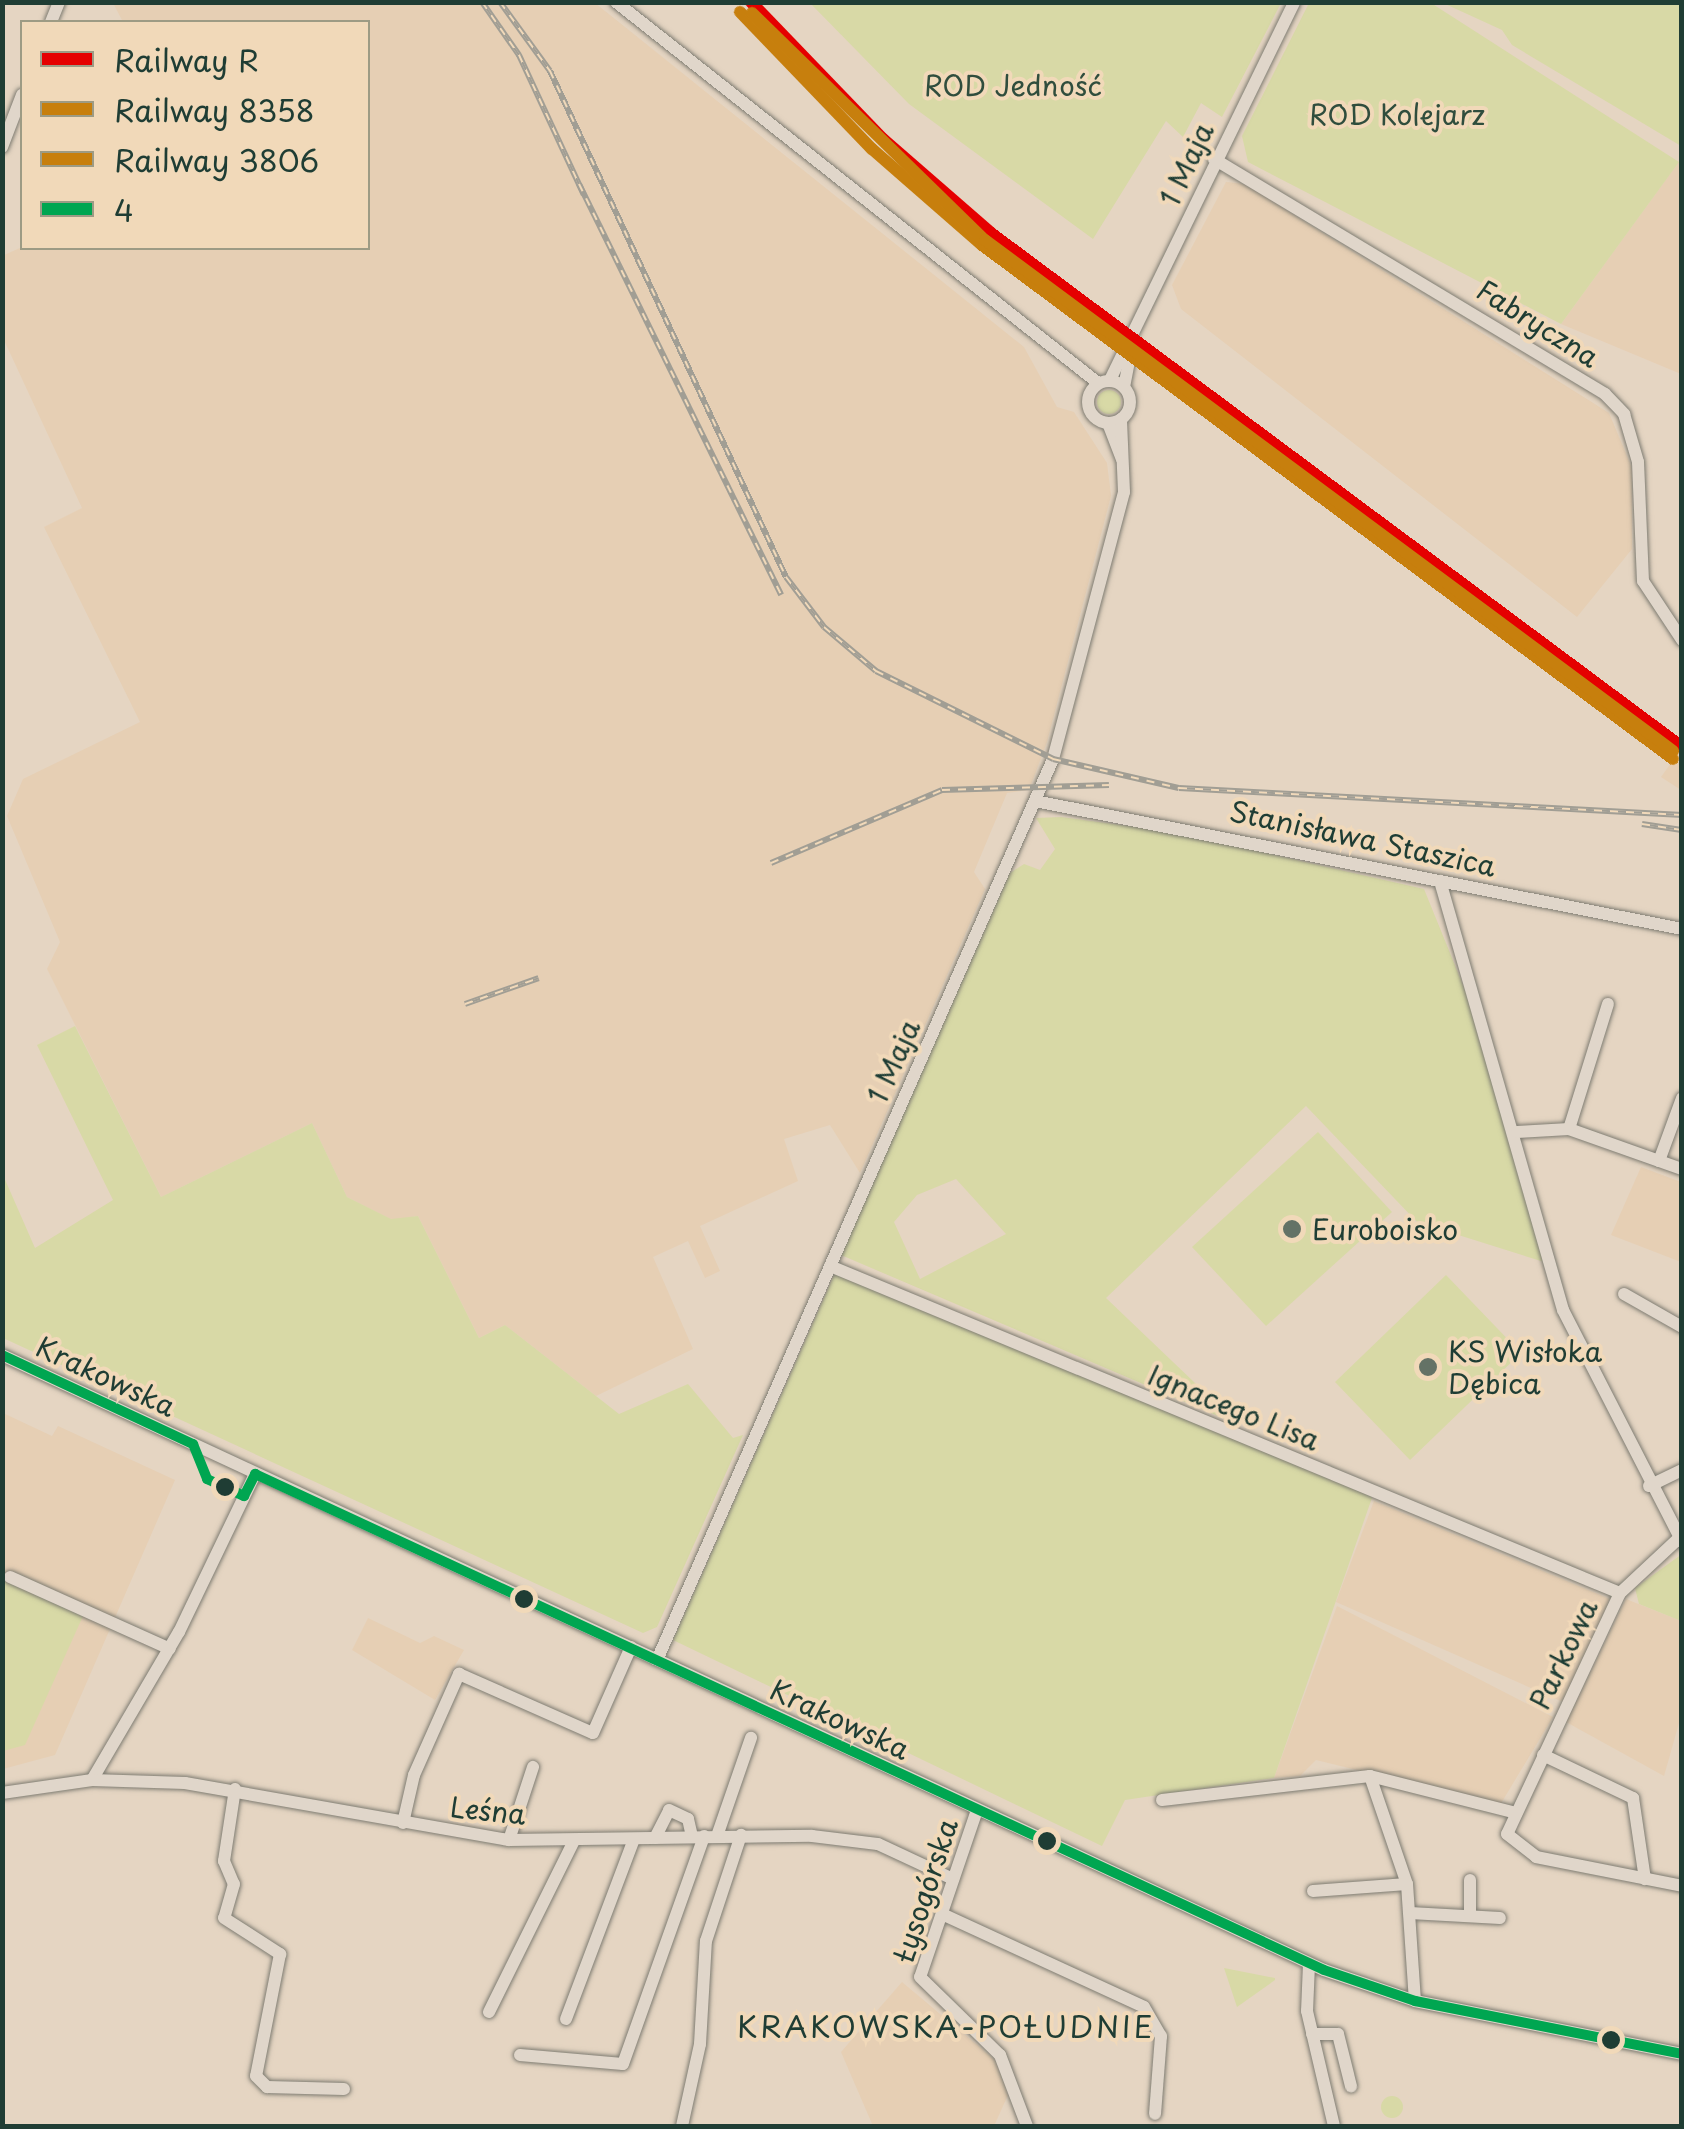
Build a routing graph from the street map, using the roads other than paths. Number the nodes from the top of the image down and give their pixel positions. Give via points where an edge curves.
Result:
1 (616, 2) edge
2 (1294, 2) edge
3 (20, 100) edge
4 (2, 146) edge
5 (1214, 159) junction
6 (1131, 350) junction
7 (1099, 386) junction
8 (1124, 386) junction
9 (1115, 421) junction
10 (1682, 640) edge
11 (1035, 801) junction
12 (1440, 882) junction
13 (1682, 929) edge
14 (1608, 1004) dead end
15 (1682, 1098) edge
16 (1569, 1128) junction
17 (1517, 1132) junction
18 (1659, 1161) junction
19 (1682, 1169) edge
20 (830, 1266) junction
21 (1624, 1294) dead end
22 (1682, 1327) edge
23 (2, 1355) edge
24 (1682, 1470) edge
25 (255, 1474) junction
26 (1648, 1486) junction
27 (1680, 1540) edge
28 (10, 1577) dead end
29 (1620, 1593) junction
30 (632, 1647) junction
31 (170, 1649) junction
32 (656, 1660) junction
33 (751, 1738) dead end
34 (1543, 1755) junction
35 (533, 1767) dead end
36 (1370, 1776) junction
37 (92, 1780) junction
38 (234, 1788) junction
39 (2, 1793) edge
40 (1162, 1800) dead end
41 (978, 1810) junction
42 (1516, 1813) junction
43 (404, 1823) junction
44 (741, 1835) junction
45 (704, 1836) junction
46 (654, 1838) junction
47 (634, 1839) junction
48 (509, 1840) junction
49 (574, 1841) junction
50 (1644, 1878) junction
51 (953, 1879) junction
52 (1470, 1880) dead end
53 (1407, 1884) junction
54 (1682, 1886) edge
55 (1313, 1891) dead end
56 (942, 1914) junction
57 (1410, 1914) junction
58 (1470, 1915) junction
59 (1500, 1918) dead end
60 (1310, 1964) junction
61 (1415, 2001) junction
62 (488, 2012) dead end
63 (566, 2019) dead end
64 (1312, 2034) junction
65 (1682, 2054) edge
66 (520, 2056) dead end
67 (1351, 2086) dead end
68 (344, 2089) dead end
69 (1154, 2114) dead end
70 (682, 2126) edge
71 (1027, 2126) edge
72 (1334, 2126) edge

1 - 7 street
2 - 5 street, 1 Maja
3 - 4 street
5 - 6 street, 1 Maja
5 - 10 street, Fabryczna via 1605,394 1624,414 1638,462 1643,581
6 - 7 street, 1 Maja
6 - 8 street, 1 Maja
7 - 8 street
7 - 9 street, 1 Maja via 1091,414
8 - 9 street, 1 Maja via 1130,406
9 - 11 street, 1 Maja via 1125,466 1062,728
11 - 12 street, Stanisława Staszica
11 - 20 street, 1 Maja
12 - 13 street, Stanisława Staszica
12 - 17 street
14 - 16 street
15 - 18 street
16 - 17 street
16 - 18 street
17 - 26 street via 1567,1321
18 - 19 street
20 - 29 street, Ignacego Lisa
20 - 32 street, 1 Maja
21 - 22 street
23 - 25 street, Krakowska
24 - 26 street
25 - 30 street, Krakowska
25 - 31 street
26 - 27 street
27 - 29 street, Parkowa
28 - 31 street
29 - 34 street, Parkowa
30 - 32 street, Krakowska
30 - 43 street via 593,1733 460,1674 414,1775
31 - 37 street
32 - 41 street, Krakowska
33 - 45 street
34 - 42 street, Parkowa
34 - 50 street via 1632,1798
35 - 48 street
36 - 40 street
36 - 42 street
36 - 53 street
37 - 38 street, Leśna
37 - 39 street, Leśna
38 - 43 street, Leśna
38 - 68 street via 224,1861 234,1884 224,1918 280,1954 256,2076 267,2087
41 - 51 street, Łysogórska
41 - 60 street, Krakowska
42 - 50 street via 1508,1834 1536,1857
43 - 48 street, Leśna
44 - 45 street, Leśna
44 - 51 street, Leśna via 878,1844
44 - 70 street via 706,1941 700,2044
45 - 46 street, Leśna
45 - 46 street via 670,1810
45 - 66 street via 622,2064
46 - 47 street, Leśna
47 - 49 street, Leśna
47 - 63 street
48 - 49 street, Leśna
49 - 62 street
50 - 54 street
51 - 56 street, Łysogórska
52 - 58 street
53 - 55 street
53 - 57 street
56 - 69 street via 1144,2007 1161,2036
56 - 71 street, Łysogórska via 920,1977 1000,2055
57 - 58 street
57 - 61 street
58 - 59 street
60 - 61 street, Krakowska
60 - 64 street
61 - 65 street, Krakowska
64 - 67 street via 1338,2034
64 - 72 street

